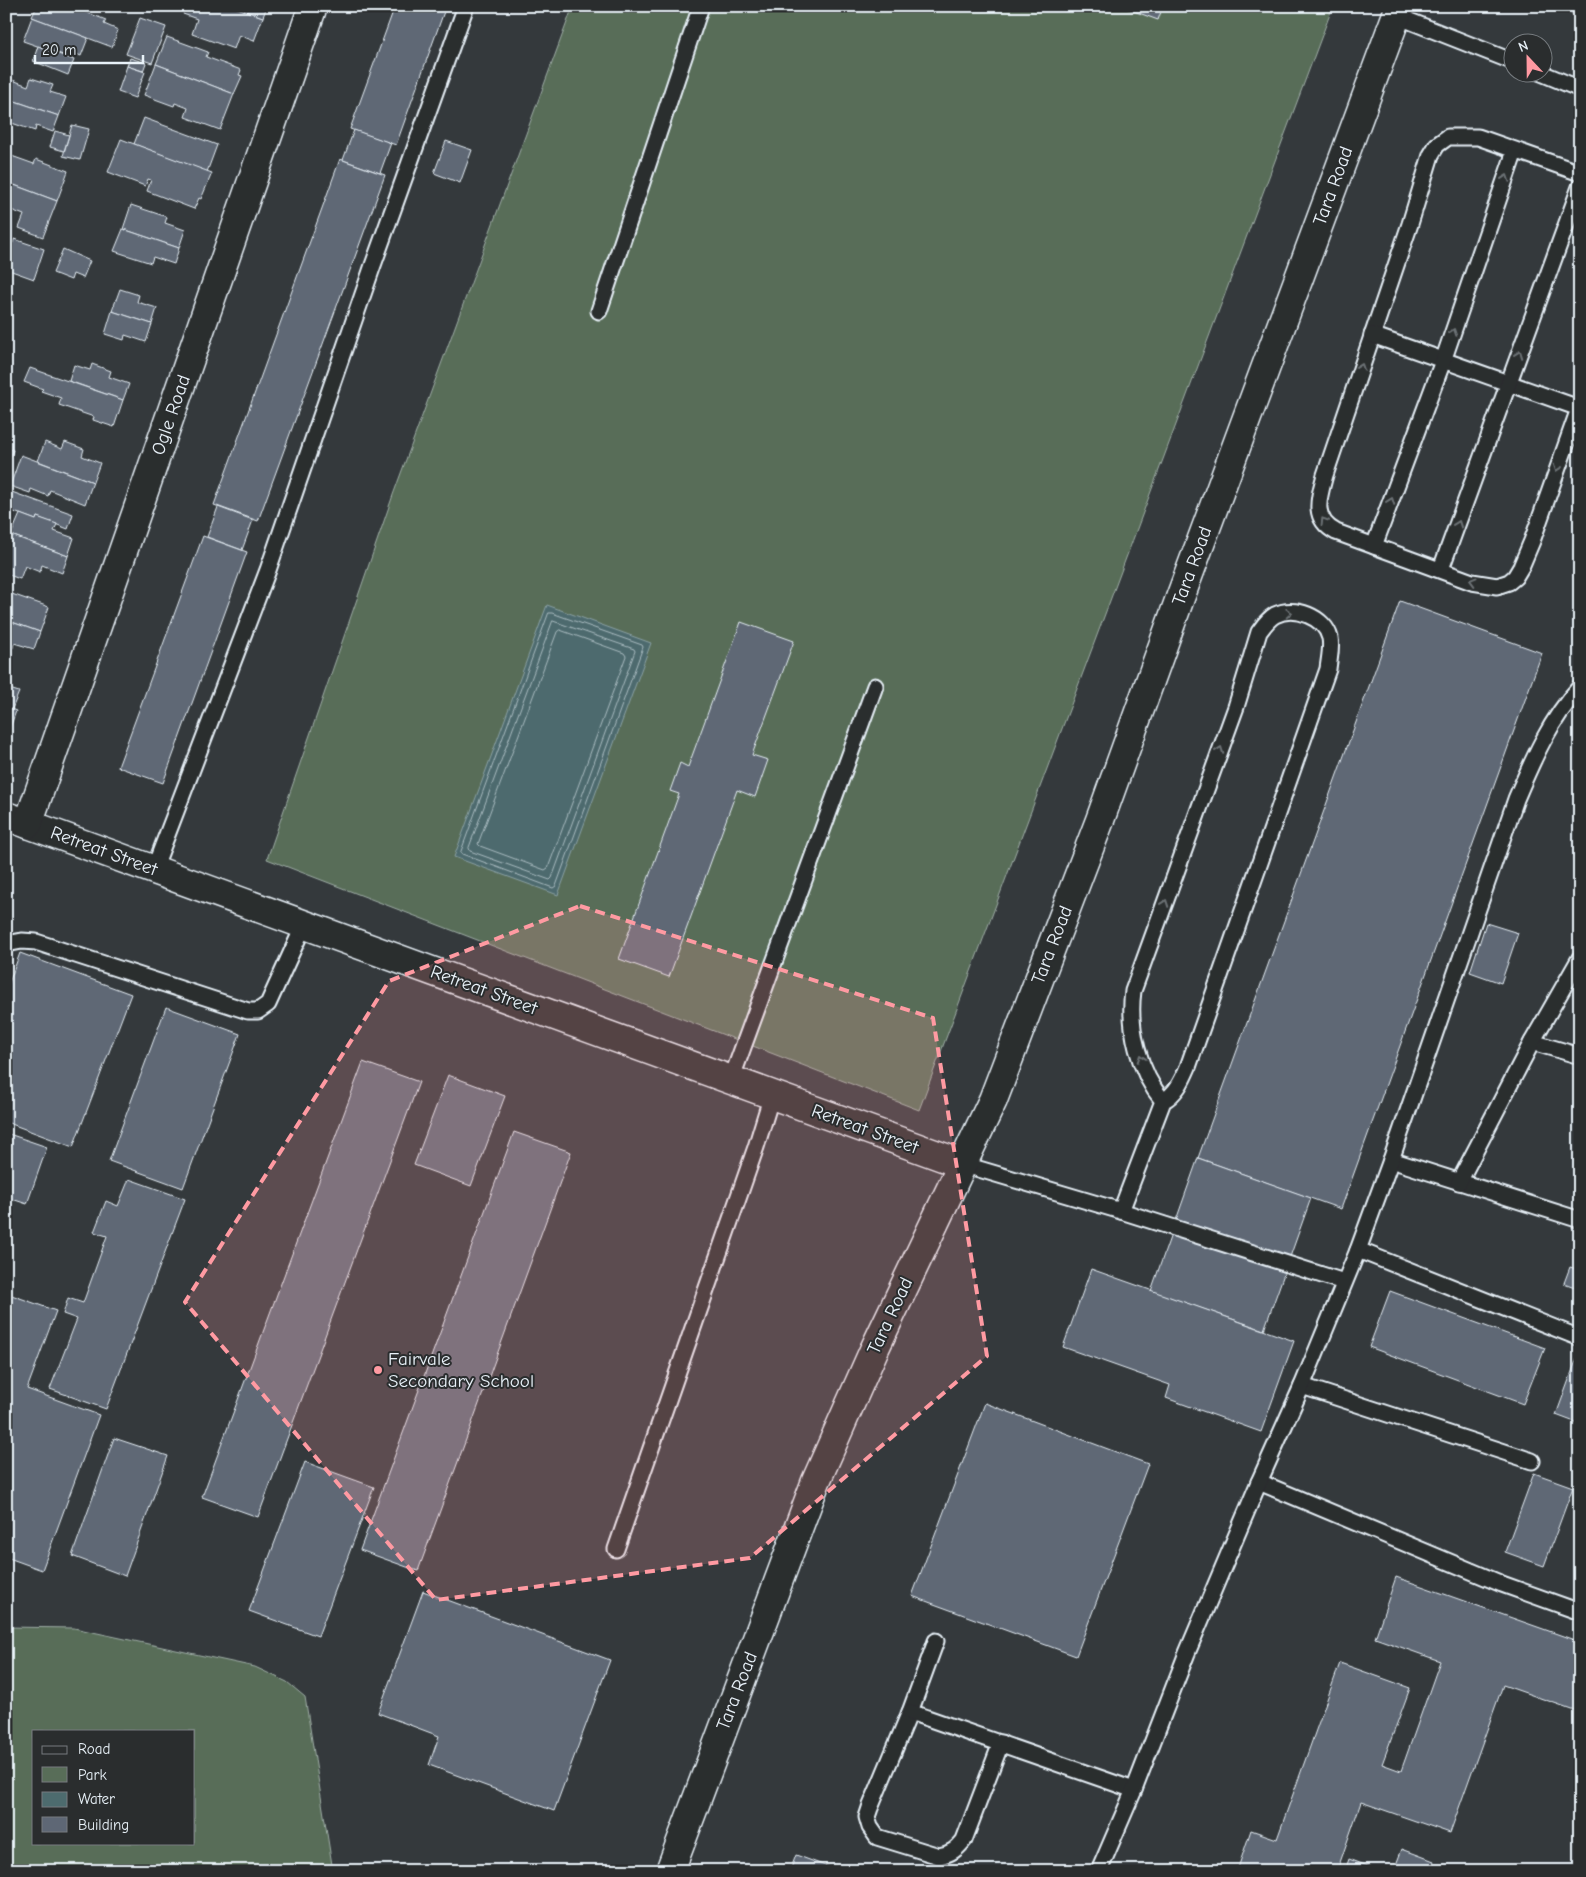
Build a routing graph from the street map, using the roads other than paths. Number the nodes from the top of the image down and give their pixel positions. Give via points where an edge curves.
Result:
1 (313, 6) edge
2 (466, 6) edge
3 (701, 6) edge
4 (1399, 11) edge
5 (1504, 58) edge
6 (1554, 78) edge
7 (1580, 89) edge
8 (1516, 151) junction
9 (1580, 173) edge
10 (1580, 187) edge
11 (599, 311) dead end
12 (1372, 335) junction
13 (1443, 360) junction
14 (1509, 383) junction
15 (1579, 407) edge
16 (1374, 546) junction
17 (1441, 569) junction
18 (876, 686) dead end
19 (1580, 688) edge
20 (17, 820) edge
21 (154, 869) junction
22 (304, 925) junction
23 (6, 944) edge
24 (1580, 958) edge
25 (1532, 1042) junction
26 (1580, 1056) edge
27 (731, 1080) junction
28 (772, 1095) junction
29 (1163, 1101) junction
30 (1391, 1160) junction
31 (962, 1164) junction
32 (1459, 1182) junction
33 (1121, 1211) junction
34 (1580, 1220) edge
35 (1358, 1250) junction
36 (1344, 1282) junction
37 (1580, 1338) edge
38 (1302, 1386) junction
39 (1532, 1460) dead end
40 (1259, 1482) junction
41 (616, 1550) dead end
42 (1580, 1612) edge
43 (936, 1641) dead end
44 (910, 1712) junction
45 (1001, 1743) junction
46 (1134, 1790) junction
47 (670, 1871) edge
48 (1099, 1871) edge

1 - 20 street, Ogle Road
2 - 21 lane via 268,570
3 - 11 lane
4 - 5 lane
4 - 31 street, Tara Road via 1100,820 993,1100
6 - 7 lane
8 - 9 lane
8 - 12 lane via 1478,137 1448,137 1437,145
13 -> 8 lane
14 -> 10 lane
12 - 13 lane
16 -> 12 lane via 1327,527 1318,506 1324,475
13 - 14 lane
16 -> 13 lane
14 - 15 lane
17 -> 14 lane
15 -> 17 lane via 1532,541 1515,576 1497,586 1472,582
16 - 17 lane
18 - 27 lane
19 - 30 lane via 1567,701 1540,743 1516,799
20 - 21 street, Retreat Street
21 - 22 street, Retreat Street
22 - 23 lane via 268,1004 258,1011 248,1011 36,942 22,940
22 - 27 street, Retreat Street
24 - 25 lane
25 - 26 lane
25 - 32 lane
27 - 28 street, Retreat Street
28 - 31 street, Retreat Street
28 - 41 lane
29 -> 29 lane via 1156,1093 1136,1042 1131,1008 1133,991 1236,708 1259,632 1266,621 1277,614 1291,611 1306,614 1316,618 1330,637 1328,669 1188,1067 1180,1085
29 - 33 lane
30 - 32 lane
30 - 35 lane
31 - 33 lane
31 - 47 street, Tara Road via 816,1481
32 - 34 lane
33 - 36 lane
35 - 36 lane
35 - 37 lane
36 - 38 lane
38 - 39 lane
38 - 40 lane
40 - 42 lane via 1502,1584
40 - 46 lane
43 - 44 lane
44 - 45 lane
44 - 45 lane via 867,1817 877,1837 939,1856 957,1849 964,1840
45 - 46 lane
46 - 48 lane

